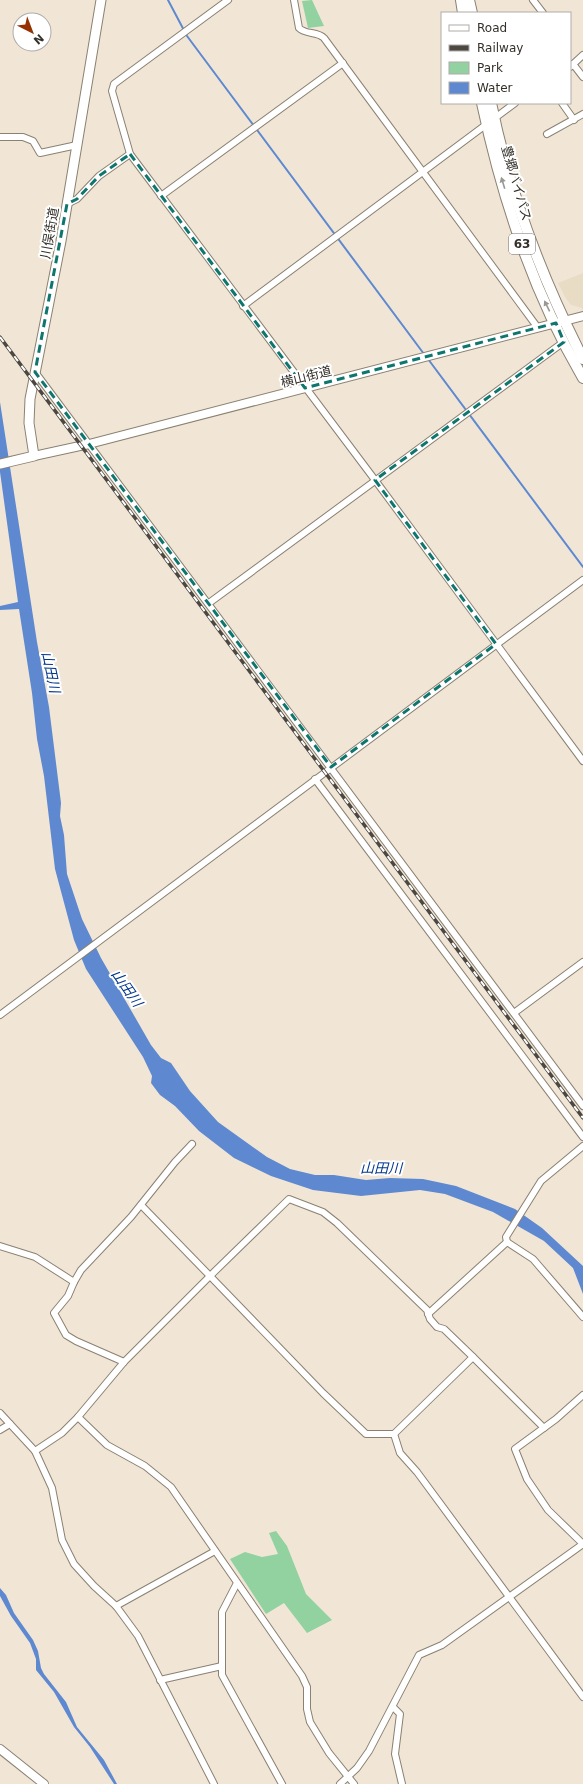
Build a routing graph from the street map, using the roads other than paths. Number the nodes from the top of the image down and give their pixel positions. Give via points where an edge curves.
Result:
1 (101, 0) edge
2 (228, 0) edge
3 (294, 0) edge
4 (461, 0) edge
5 (469, 0) edge
6 (533, 0) edge
7 (463, 12) edge
8 (472, 12) edge
9 (541, 12) edge
10 (583, 55) edge
11 (343, 63) junction
12 (572, 66) edge
13 (583, 77) edge
14 (482, 104) edge
15 (491, 104) edge
16 (514, 104) edge
17 (563, 104) edge
18 (583, 114) edge
19 (574, 120) junction
20 (490, 122) junction
21 (547, 134) dead end
22 (0, 137) edge
23 (77, 145) junction
24 (130, 154) junction
25 (423, 172) junction
26 (162, 196) junction
27 (67, 204) junction
28 (243, 306) junction
29 (583, 316) edge
30 (560, 322) junction
31 (538, 328) junction
32 (568, 340) junction
33 (583, 359) edge
34 (35, 372) junction
35 (583, 378) edge
36 (305, 388) junction
37 (89, 444) junction
38 (34, 456) junction
39 (0, 464) edge
40 (375, 480) junction
41 (583, 580) edge
42 (209, 603) junction
43 (496, 644) junction
44 (583, 761) edge
45 (331, 767) junction
46 (315, 779) junction
47 (583, 962) edge
48 (514, 1013) junction
49 (0, 1015) edge
50 (583, 1106) edge
51 (583, 1137) edge
52 (192, 1144) dead end
53 (583, 1146) edge
54 (141, 1205) junction
55 (506, 1240) junction
56 (0, 1246) edge
57 (210, 1276) junction
58 (74, 1282) junction
59 (428, 1314) junction
60 (583, 1317) edge
61 (473, 1357) junction
62 (124, 1362) junction
63 (583, 1395) edge
64 (0, 1413) edge
65 (78, 1417) junction
66 (10, 1424) junction
67 (544, 1428) junction
68 (0, 1430) edge
69 (394, 1434) junction
70 (35, 1451) junction
71 (583, 1544) edge
72 (215, 1551) junction
73 (237, 1583) junction
74 (509, 1597) junction
75 (116, 1606) junction
76 (222, 1666) junction
77 (160, 1680) junction
78 (583, 1697) edge
79 (393, 1707) junction
80 (0, 1749) edge
81 (349, 1777) junction
82 (44, 1784) edge
83 (214, 1784) edge
84 (282, 1784) edge
85 (340, 1784) edge
86 (354, 1784) edge
87 (402, 1784) edge

1 - 23 main road, 川俣街道
2 - 24 street via 114,84 112,91
3 - 11 street via 302,32 321,35
4 - 7 main road
5 - 8 main road
6 - 9 street
10 - 12 street
11 - 25 street
11 - 26 street
12 - 13 street
14 - 20 main road, 豊郷バイパス / 63
15 - 20 main road, 豊郷バイパス / 63
16 - 20 street
17 - 19 street
18 - 19 street
19 - 21 street
20 - 25 street
20 - 30 main road, 豊郷バイパス / 63
22 - 23 street via 23,137 32,141 40,153
23 - 27 main road, 川俣街道
24 - 26 street
24 - 27 street via 99,176 77,199
25 - 28 street
25 - 31 street
26 - 28 street
27 - 34 main road, 川俣街道
28 - 36 street
29 - 30 street, 横山街道
30 - 31 street, 横山街道
30 - 32 main road, 豊郷バイパス / 63
31 - 36 street, 横山街道
32 - 33 main road, 豊郷バイパス / 63
32 - 35 main road, 豊郷バイパス / 63
32 - 40 street
34 - 37 street
34 - 38 main road, 川俣街道 via 29,410 30,438
36 - 37 street, 横山街道
36 - 40 street
37 - 38 street, 横山街道
37 - 42 street
38 - 39 main road
40 - 42 street
40 - 43 street
41 - 43 street
42 - 45 street
43 - 44 street
43 - 45 street
45 - 46 street
45 - 48 street
46 - 49 street
46 - 51 street
47 - 48 street
48 - 50 street
52 - 54 street via 174,1162
53 - 55 street via 541,1181
54 - 57 street
54 - 58 street
55 - 59 street
55 - 60 street via 533,1259
56 - 58 street via 36,1257
57 - 59 street via 289,1199 323,1212 337,1223
57 - 62 street
57 - 69 street via 366,1434
58 - 62 street via 68,1296 54,1312 66,1334 76,1342
59 - 61 street via 437,1327 444,1329
61 - 67 street
61 - 69 street
62 - 65 street
63 - 67 street
64 - 66 street
65 - 70 street via 62,1433
65 - 72 street via 107,1445 146,1466 171,1487
66 - 68 street
66 - 70 street
67 - 71 street via 515,1449 527,1479 548,1510
69 - 74 street via 400,1453 417,1472
70 - 75 street via 52,1488 62,1540 74,1564
71 - 74 street
72 - 73 street
72 - 75 street
73 - 76 street via 222,1612
73 - 81 street via 302,1676 307,1687 310,1722 329,1754
74 - 78 street
74 - 79 street via 442,1645 419,1655
75 - 77 street via 138,1636
76 - 77 street
76 - 84 street via 222,1675
77 - 83 street
79 - 81 street via 369,1751
79 - 87 street via 400,1714 394,1754
80 - 82 street
81 - 85 street
81 - 86 street

